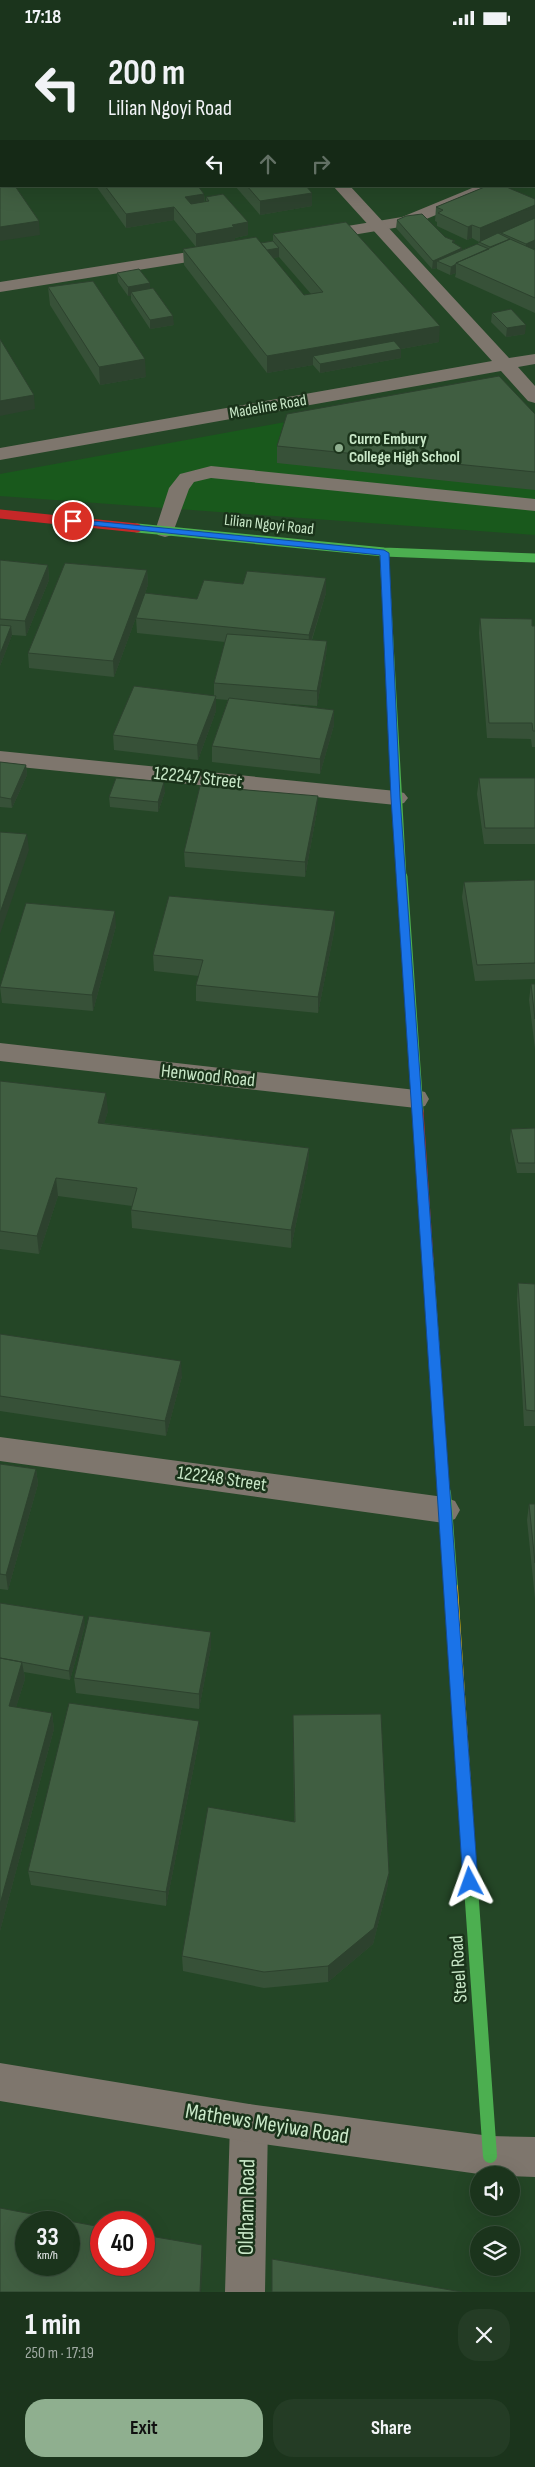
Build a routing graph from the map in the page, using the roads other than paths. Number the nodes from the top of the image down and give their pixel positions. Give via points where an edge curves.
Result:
1 (342, 187) edge
2 (490, 187) edge
3 (378, 226) junction
4 (301, 239) edge
5 (233, 249) edge
6 (0, 287) edge
7 (535, 359) edge
8 (506, 365) junction
9 (535, 397) edge
10 (0, 454) edge
11 (535, 505) edge
12 (0, 514) edge
13 (165, 531) junction
14 (384, 553) junction
15 (535, 558) edge
16 (0, 758) edge
17 (396, 798) junction
18 (0, 1052) edge
19 (416, 1099) junction
20 (0, 1449) edge
21 (444, 1510) junction
22 (0, 2082) edge
23 (249, 2123) junction
24 (490, 2157) junction
25 (535, 2157) edge
26 (245, 2292) edge

1 - 3 street
2 - 3 street via 406,221
3 - 4 street
3 - 8 street
5 - 6 street
7 - 8 street, Madeline Road
8 - 9 street
8 - 10 street, Madeline Road
11 - 13 street via 211,472 187,478 179,488
12 - 13 street, Lilian Ngoyi Road
13 - 14 street, Lilian Ngoyi Road
14 - 15 street, Lilian Ngoyi Road
14 - 17 street, Steel Road
16 - 17 street, 122247 Street
17 - 19 street, Steel Road
18 - 19 street, Henwood Road
19 - 21 street, Steel Road
20 - 21 street, 122248 Street
21 - 24 street, Steel Road
22 - 23 street, Mathews Meyiwa Road
23 - 24 street, Mathews Meyiwa Road
23 - 26 street, Oldham Road
24 - 25 street, Mathews Meyiwa Road

